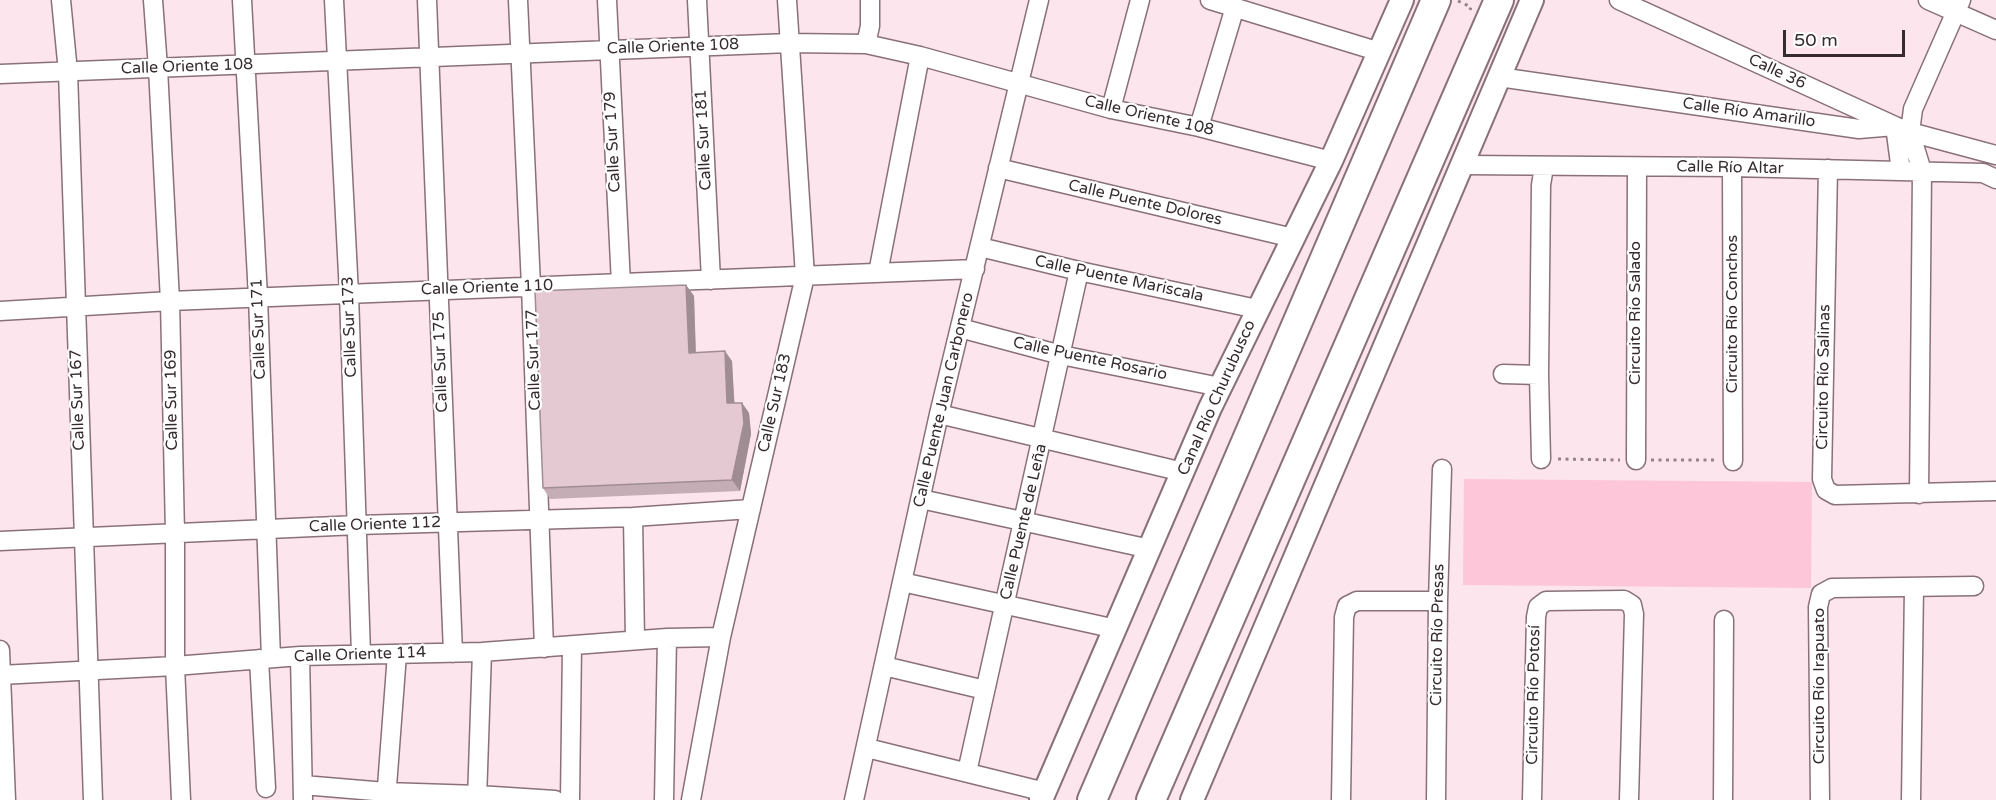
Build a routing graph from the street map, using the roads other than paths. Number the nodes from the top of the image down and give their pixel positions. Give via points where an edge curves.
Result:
1 (61, 0) edge
2 (153, 0) edge
3 (242, 0) edge
4 (334, 0) edge
5 (427, 0) edge
6 (518, 0) edge
7 (607, 0) edge
8 (697, 0) edge
9 (787, 0) edge
10 (870, 0) edge
11 (1039, 0) edge
12 (1140, 0) edge
13 (1213, 0) edge
14 (1402, 0) edge
15 (1436, 0) edge
16 (1499, 0) edge
17 (1532, 0) edge
18 (1618, 0) edge
19 (1929, 0) edge
20 (1958, 6) edge
21 (1235, 8) junction
22 (1996, 30) edge
23 (790, 43) junction
24 (866, 44) junction
25 (700, 46) junction
26 (608, 50) junction
27 (1380, 52) junction
28 (520, 54) junction
29 (429, 56) junction
30 (920, 56) junction
31 (337, 61) junction
32 (247, 65) junction
33 (158, 68) junction
34 (68, 72) junction
35 (0, 74) edge
36 (1499, 77) junction
37 (1017, 84) junction
38 (1111, 109) junction
39 (1198, 127) junction
40 (1902, 129) junction
41 (1996, 155) edge
42 (1331, 161) junction
43 (1463, 165) junction
44 (1544, 166) junction
45 (1637, 167) junction
46 (1732, 167) junction
47 (998, 168) junction
48 (1828, 169) junction
49 (1901, 171) junction
50 (1922, 171) junction
51 (1996, 179) edge
52 (1293, 238) junction
53 (980, 247) junction
54 (975, 269) junction
55 (1079, 271) junction
56 (878, 273) junction
57 (805, 276) junction
58 (711, 280) junction
59 (621, 284) junction
60 (531, 286) junction
61 (438, 290) junction
62 (349, 294) junction
63 (258, 297) junction
64 (170, 301) junction
65 (75, 307) junction
66 (1257, 309) junction
67 (0, 311) edge
68 (960, 328) junction
69 (1062, 355) junction
70 (1503, 374) dead end
71 (1539, 375) junction
72 (1221, 387) junction
73 (939, 414) junction
74 (1042, 437) junction
75 (1541, 459) dead end
76 (1636, 460) dead end
77 (1733, 461) dead end
78 (1442, 469) dead end
79 (1183, 471) junction
80 (1996, 490) edge
81 (1919, 494) junction
82 (921, 499) junction
83 (751, 509) junction
84 (633, 517) junction
85 (539, 519) junction
86 (1024, 521) junction
87 (447, 522) junction
88 (358, 525) junction
89 (267, 530) junction
90 (175, 534) junction
91 (83, 538) junction
92 (0, 542) edge
93 (1150, 549) junction
94 (902, 582) junction
95 (1974, 586) dead end
96 (1914, 587) junction
97 (1438, 601) junction
98 (1005, 606) junction
99 (1724, 620) dead end
100 (1116, 629) junction
101 (721, 637) junction
102 (667, 638) junction
103 (635, 640) junction
104 (572, 646) junction
105 (544, 648) junction
106 (0, 650) edge
107 (482, 652) junction
108 (453, 653) junction
109 (361, 654) junction
110 (397, 654) junction
111 (300, 656) junction
112 (265, 659) junction
113 (176, 666) junction
114 (884, 666) junction
115 (87, 670) junction
116 (0, 675) edge
117 (985, 690) junction
118 (867, 748) junction
119 (968, 772) junction
120 (266, 788) dead end
121 (303, 793) edge
122 (386, 796) edge
123 (1043, 796) edge
124 (478, 797) edge
125 (6, 800) edge
126 (93, 800) edge
127 (181, 800) edge
128 (555, 800) edge
129 (570, 800) edge
130 (664, 800) edge
131 (690, 800) edge
132 (854, 800) edge
133 (1092, 800) edge
134 (1151, 800) edge
135 (1192, 800) edge
136 (1341, 800) edge
137 (1436, 800) edge
138 (1532, 800) edge
139 (1629, 800) edge
140 (1723, 800) edge
141 (1820, 800) edge
142 (1911, 800) edge

1 - 34 street, Calle Sur 167
2 - 33 street, Calle Sur 169
3 - 32 street, Calle Sur 171
4 - 31 street, Calle Sur 173
5 - 29 street, Calle Sur 175
6 - 28 street, Calle Sur 177
7 - 26 street, Calle Sur 179
8 - 25 street, Calle Sur 181
9 - 23 street, Calle Sur 183
10 - 24 street
11 - 37 street, Calle Puente Juan Carbonero
12 - 38 street
13 - 21 street
14 - 27 street, Canal Río Churubusco
15 - 133 main road
16 - 134 main road
17 - 36 street
18 - 40 street, Calle 36
19 - 20 street
20 - 22 street
20 - 40 street
21 - 27 street
21 - 39 street
23 - 24 street, Calle Oriente 108
23 - 25 street, Calle Oriente 108
23 - 57 street, Calle Sur 183
24 - 30 street, Calle Oriente 108
25 - 26 street, Calle Oriente 108
25 - 58 street, Calle Sur 181
26 - 28 street, Calle Oriente 108
26 - 59 street, Calle Sur 179
27 - 42 street, Canal Río Churubusco
28 - 29 street, Calle Oriente 108
28 - 60 street, Calle Sur 177
29 - 31 street, Calle Oriente 108
29 - 61 street, Calle Sur 175
30 - 37 street, Calle Oriente 108
30 - 56 street
31 - 32 street, Calle Oriente 108
31 - 62 street, Calle Sur 173
32 - 33 street, Calle Oriente 108
32 - 63 street, Calle Sur 171
33 - 34 street, Calle Oriente 108
33 - 64 street, Calle Sur 169
34 - 35 street, Calle Oriente 108
34 - 65 street, Calle Sur 167
36 - 40 street, Calle Río Amarillo via 1859,129
36 - 43 street
37 - 38 street, Calle Oriente 108
37 - 47 street, Calle Puente Juan Carbonero
38 - 39 street, Calle Oriente 108
39 - 42 street, Calle Oriente 108
40 - 41 street, Calle Río Amarillo
40 - 49 street
40 - 50 street
42 - 52 street, Canal Río Churubusco
43 - 44 street, Calle Río Altar
43 - 135 street
44 - 45 street, Calle Río Altar
44 - 71 street
45 - 46 street, Calle Río Altar
45 - 76 street, Circuito Río Salado
46 - 48 street, Calle Río Altar
46 - 77 street, Circuito Río Conchos
47 - 52 street, Calle Puente Dolores
47 - 53 street, Calle Puente Juan Carbonero
48 - 49 street, Calle Río Altar
48 - 81 street, Circuito Río Salinas via 1822,479 1826,490 1836,495
49 - 50 street, Calle Río Altar
50 - 51 street, Calle Río Altar via 1983,173
50 - 81 street
52 - 66 street, Canal Río Churubusco
53 - 54 street, Calle Puente Juan Carbonero
53 - 55 street, Calle Puente Mariscala
54 - 56 street, Calle Oriente 110
54 - 68 street, Calle Puente Juan Carbonero
55 - 66 street, Calle Puente Mariscala
55 - 69 street, Calle Puente de Leña
56 - 57 street, Calle Oriente 110
57 - 58 street, Calle Oriente 110
57 - 83 street, Calle Sur 183
58 - 59 street, Calle Oriente 110
59 - 60 street, Calle Oriente 110
60 - 61 street, Calle Oriente 110
60 - 85 street, Calle Sur 177
61 - 62 street, Calle Oriente 110
61 - 87 street, Calle Sur 175
62 - 63 street, Calle Oriente 110
62 - 88 street, Calle Sur 173
63 - 64 street, Calle Oriente 110
63 - 89 street, Calle Sur 171
64 - 65 street, Calle Oriente 110
64 - 90 street, Calle Sur 169
65 - 67 street, Calle Oriente 110
65 - 91 street, Calle Sur 167
66 - 72 street, Canal Río Churubusco
68 - 69 street, Calle Puente Rosario
68 - 73 street, Calle Puente Juan Carbonero
69 - 72 street, Calle Puente Rosario
69 - 74 street, Calle Puente de Leña
70 - 71 street
71 - 75 street
72 - 79 street, Canal Río Churubusco
73 - 74 street
73 - 82 street, Calle Puente Juan Carbonero
74 - 79 street
74 - 86 street, Calle Puente de Leña
78 - 97 street, Circuito Río Presas
79 - 93 street, Canal Río Churubusco
80 - 81 street, Circuito Río Salinas
82 - 86 street
82 - 94 street, Calle Puente Juan Carbonero
83 - 84 street, Calle Oriente 112
83 - 101 street, Calle Sur 183
84 - 85 street, Calle Oriente 112
84 - 103 street
85 - 87 street, Calle Oriente 112
85 - 105 street, Calle Sur 177
86 - 93 street
86 - 98 street, Calle Puente de Leña
87 - 88 street, Calle Oriente 112
87 - 108 street, Calle Sur 175
88 - 89 street, Calle Oriente 112
88 - 109 street, Calle Sur 173
89 - 90 street, Calle Oriente 112
89 - 112 street, Calle Sur 171
90 - 91 street, Calle Oriente 112
90 - 113 street, Calle Sur 169
91 - 92 street, Calle Oriente 112
91 - 115 street, Calle Sur 167
93 - 100 street, Canal Río Churubusco
94 - 98 street
94 - 114 street, Calle Puente Juan Carbonero
95 - 96 street, Circuito Río Irapuato
96 - 141 street, Circuito Río Irapuato via 1832,588 1821,594
96 - 142 street
97 - 136 street via 1357,601 1347,606
97 - 137 street, Circuito Río Presas
98 - 100 street
98 - 117 street, Calle Puente de Leña
99 - 140 street
100 - 123 street, Canal Río Churubusco
101 - 102 street, Calle Oriente 114
101 - 131 street, Calle Sur 183
102 - 103 street, Calle Oriente 114
102 - 130 street
103 - 104 street, Calle Oriente 114
104 - 105 street, Calle Oriente 114
104 - 129 street
105 - 107 street, Calle Oriente 114
106 - 116 street
107 - 108 street, Calle Oriente 114
107 - 124 street
108 - 110 street, Calle Oriente 114
109 - 110 street, Calle Oriente 114
109 - 111 street, Calle Oriente 114
110 - 122 street
111 - 112 street, Calle Oriente 114
111 - 121 street
112 - 113 street, Calle Oriente 114
112 - 120 street, Calle Sur 171
113 - 115 street, Calle Oriente 114
113 - 127 street, Calle Sur 169
114 - 117 street
114 - 118 street, Calle Puente Juan Carbonero
115 - 116 street, Calle Oriente 114
115 - 126 street, Calle Sur 167
116 - 125 street
117 - 119 street, Calle Puente de Leña
118 - 119 street
118 - 132 street, Calle Puente Juan Carbonero
119 - 123 street
121 - 122 street
122 - 124 street
124 - 128 street
138 - 139 street, Circuito Río Potosí via 1538,607 1546,601 1624,600 1632,605 1634,614

